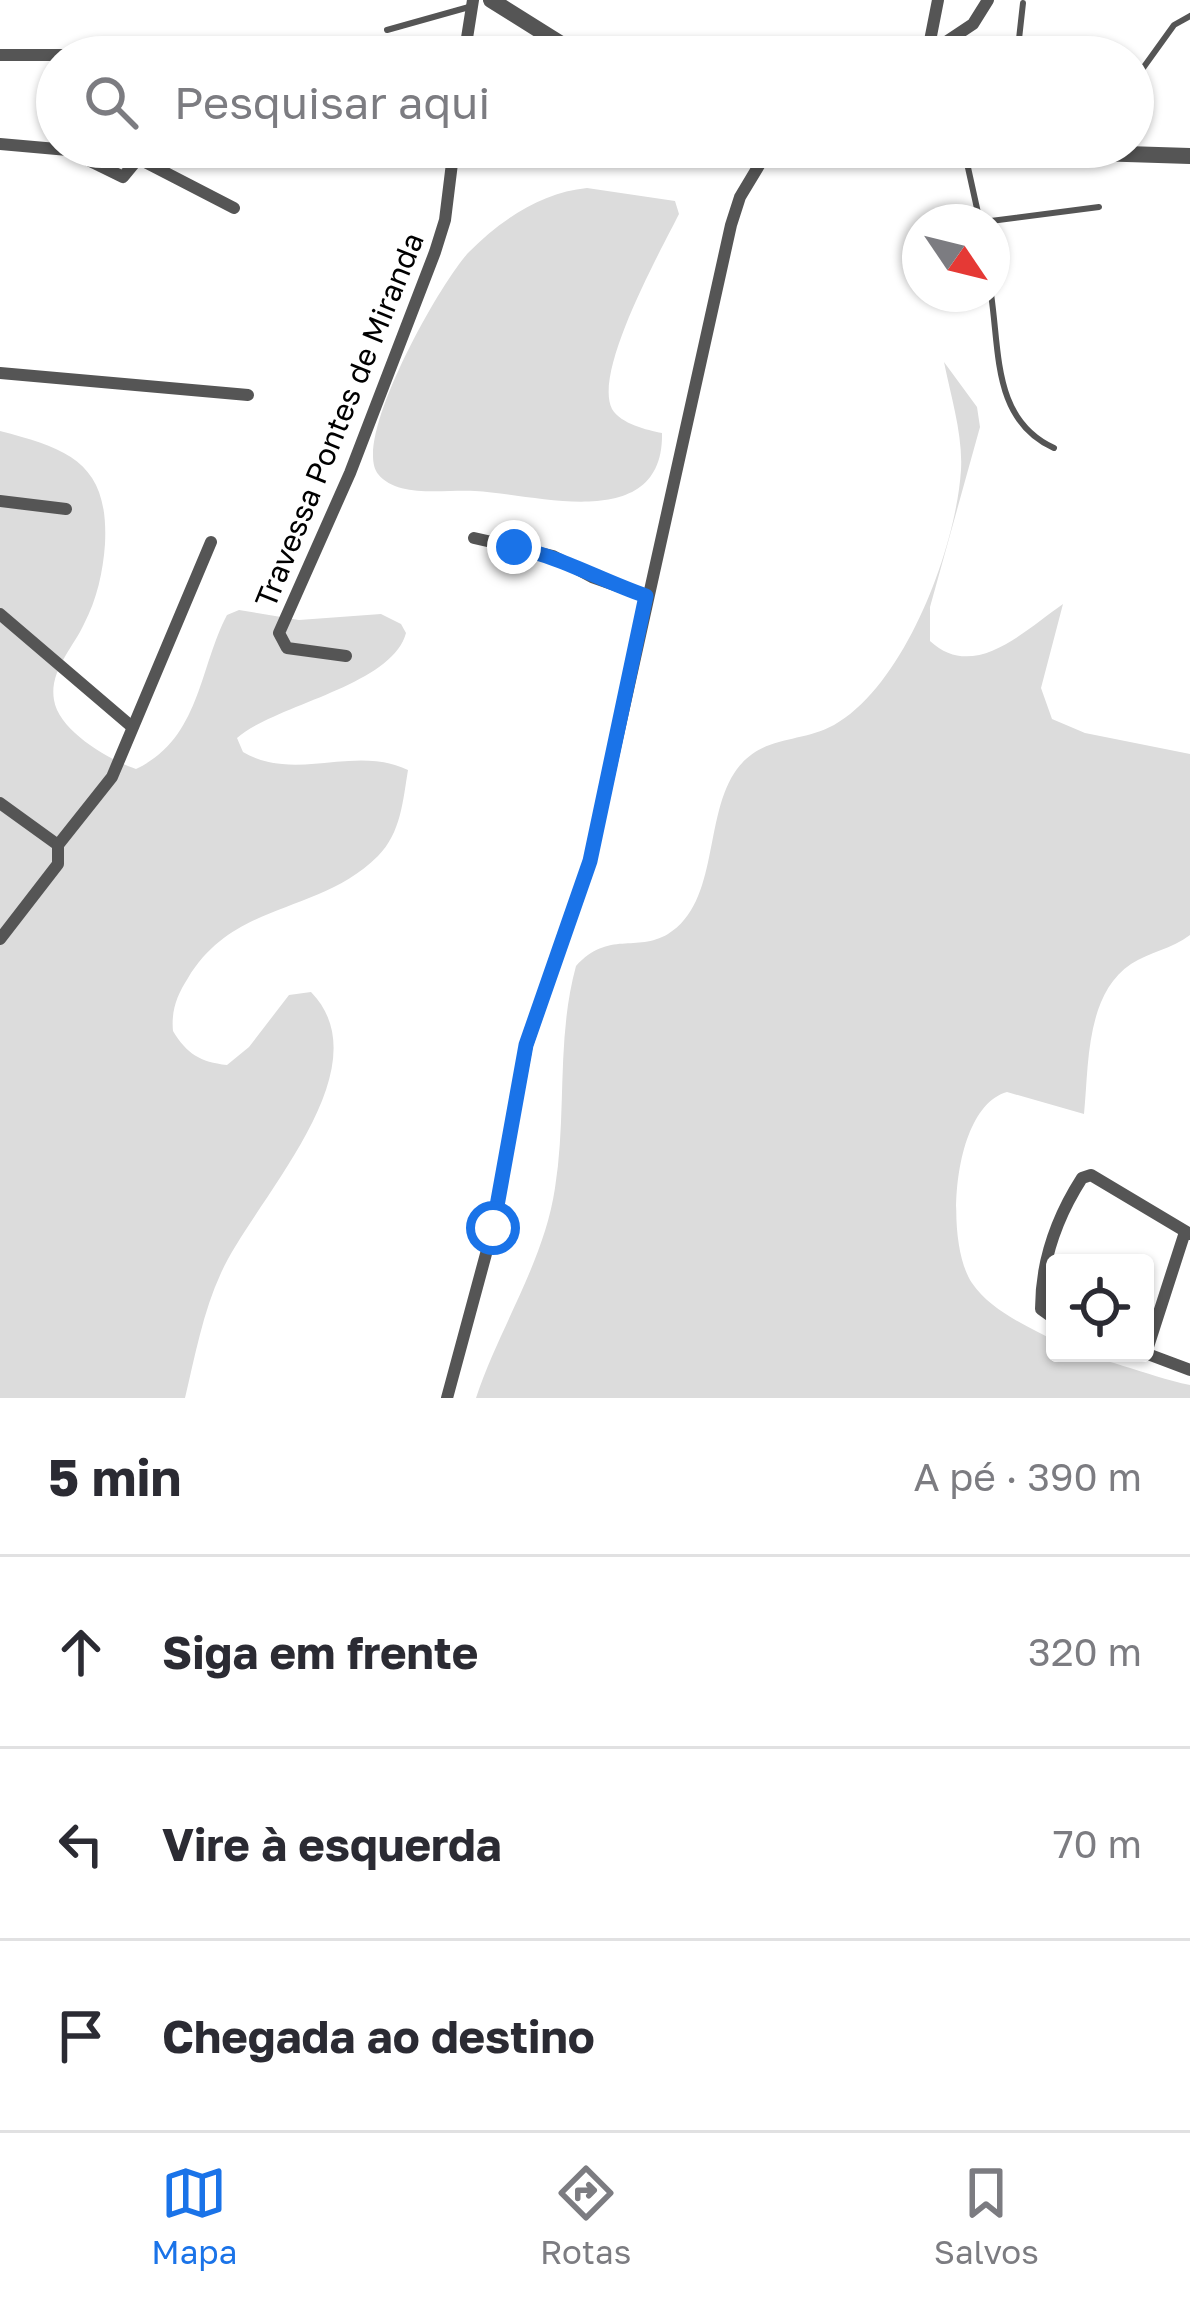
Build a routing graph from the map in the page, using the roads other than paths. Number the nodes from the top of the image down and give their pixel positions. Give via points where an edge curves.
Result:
1 (491, 0) edge
2 (938, 0) edge
3 (988, 0) edge
4 (473, 3) edge
5 (1023, 3) dead end
6 (1190, 16) edge
7 (387, 30) dead end
8 (468, 36) edge
9 (548, 36) edge
10 (931, 36) edge
11 (956, 36) edge
12 (1019, 36) edge
13 (1154, 53) edge
14 (0, 55) edge
15 (36, 55) edge
16 (0, 144) edge
17 (36, 147) edge
18 (1154, 155) edge
19 (1190, 156) edge
20 (105, 168) edge
21 (130, 168) edge
22 (158, 168) edge
23 (452, 168) edge
24 (757, 168) edge
25 (978, 168) edge
26 (981, 204) edge
27 (1099, 207) dead end
28 (234, 208) dead end
29 (1010, 218) edge
30 (994, 312) edge
31 (0, 374) edge
32 (248, 395) dead end
33 (1054, 448) dead end
34 (0, 501) edge
35 (66, 509) dead end
36 (474, 538) dead end
37 (212, 542) dead end
38 (646, 596) junction
39 (0, 614) edge
40 (346, 656) dead end
41 (131, 726) junction
42 (0, 803) edge
43 (58, 845) junction
44 (0, 939) edge
45 (1188, 1233) edge
46 (1050, 1254) edge
47 (1046, 1270) edge
48 (1046, 1313) edge
49 (1154, 1330) edge
50 (1154, 1356) edge
51 (1190, 1370) edge
52 (447, 1398) edge

1 - 9 street
2 - 10 street
3 - 11 street
4 - 7 lane
4 - 8 street
5 - 12 lane
6 - 13 lane
14 - 15 street
16 - 17 street
18 - 19 street
20 - 21 street via 123,177
22 - 28 street
23 - 40 street, Travessa Pontes de Miranda via 435,252 279,633 286,648
24 - 38 street via 731,225
25 - 26 lane
27 - 29 lane
30 - 33 lane via 1015,422
31 - 32 street
34 - 35 street
36 - 38 street via 553,556
37 - 41 street
38 - 52 street via 590,861 526,1045 493,1228
39 - 41 street
41 - 43 street via 112,777
42 - 43 street
43 - 44 street via 58,864
45 - 46 street via 1091,1175 1058,1223
45 - 49 street
47 - 48 street
50 - 51 street

